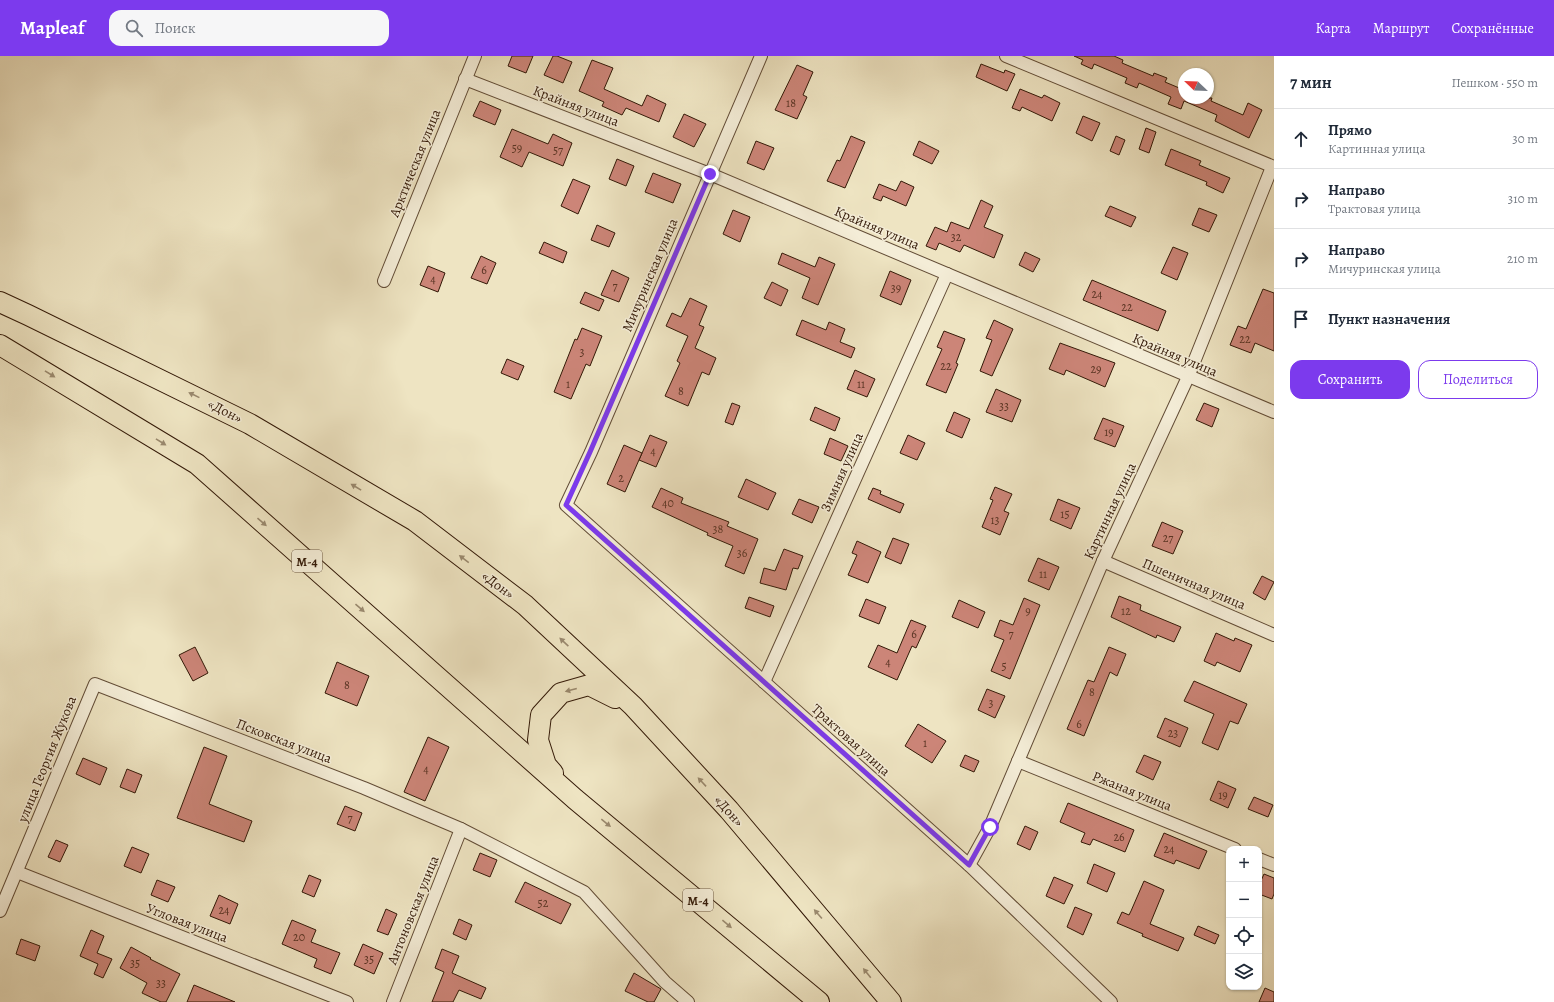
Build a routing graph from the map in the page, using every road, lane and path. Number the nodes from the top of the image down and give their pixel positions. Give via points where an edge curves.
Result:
1 (475, 56) edge
2 (761, 56) edge
3 (1006, 56) edge
4 (465, 79) junction
5 (1273, 167) edge
6 (710, 174) junction
7 (947, 274) junction
8 (384, 281) dead end
9 (0, 302) edge
10 (0, 345) edge
11 (1188, 377) junction
12 (1274, 412) edge
13 (566, 505) joint
14 (1103, 561) junction
15 (1274, 635) edge
16 (764, 682) junction
17 (95, 684) joint
18 (633, 706) junction
19 (1018, 761) junction
20 (575, 799) junction
21 (461, 829) junction
22 (1228, 846) edge
23 (1262, 860) edge
24 (969, 865) junction
25 (1274, 865) edge
26 (17, 872) junction
27 (0, 911) edge
28 (347, 1002) edge
29 (393, 1002) edge
30 (688, 1002) edge
31 (820, 1002) edge
32 (891, 1002) edge
33 (1111, 1002) edge

1 - 4 street, Арктическая улица
2 - 6 street, Мичуринская улица
3 - 5 street
4 - 6 street, Крайняя улица
4 - 8 street, Арктическая улица
5 - 11 street, Картинная улица
6 - 7 street, Крайняя улица
6 - 13 street, Мичуринская улица
7 - 11 street, Крайняя улица
7 - 16 street, Зимняя улица
18 -> 9 highway, «Дон» / М-4 via 525,605 415,521 224,410
10 -> 20 highway, М-4 via 197,464
11 - 12 street, Крайняя улица
11 - 14 street, Картинная улица
13 - 16 street, Трактовая улица
14 - 15 street, Пшеничная улица
14 - 19 street, Картинная улица
16 - 24 street, Трактовая улица
17 - 21 street, Псковская улица via 364,788
17 - 26 street, улица Георгия Жукова
18 -> 20 highway, М-4 via 589,685 561,693 541,715 538,740 546,765
32 -> 18 highway, «Дон» / М-4 via 729,810
19 - 22 street, Ржаная улица
19 - 24 street, Картинная улица via 990,827
20 -> 31 highway, М-4
21 - 29 street, Антоновская улица
21 - 30 street, Псковская улица via 584,892 665,982
23 - 25 street
24 - 33 street, Трактовая улица
26 - 27 street, улица Георгия Жукова
26 - 28 street, Угловая улица

